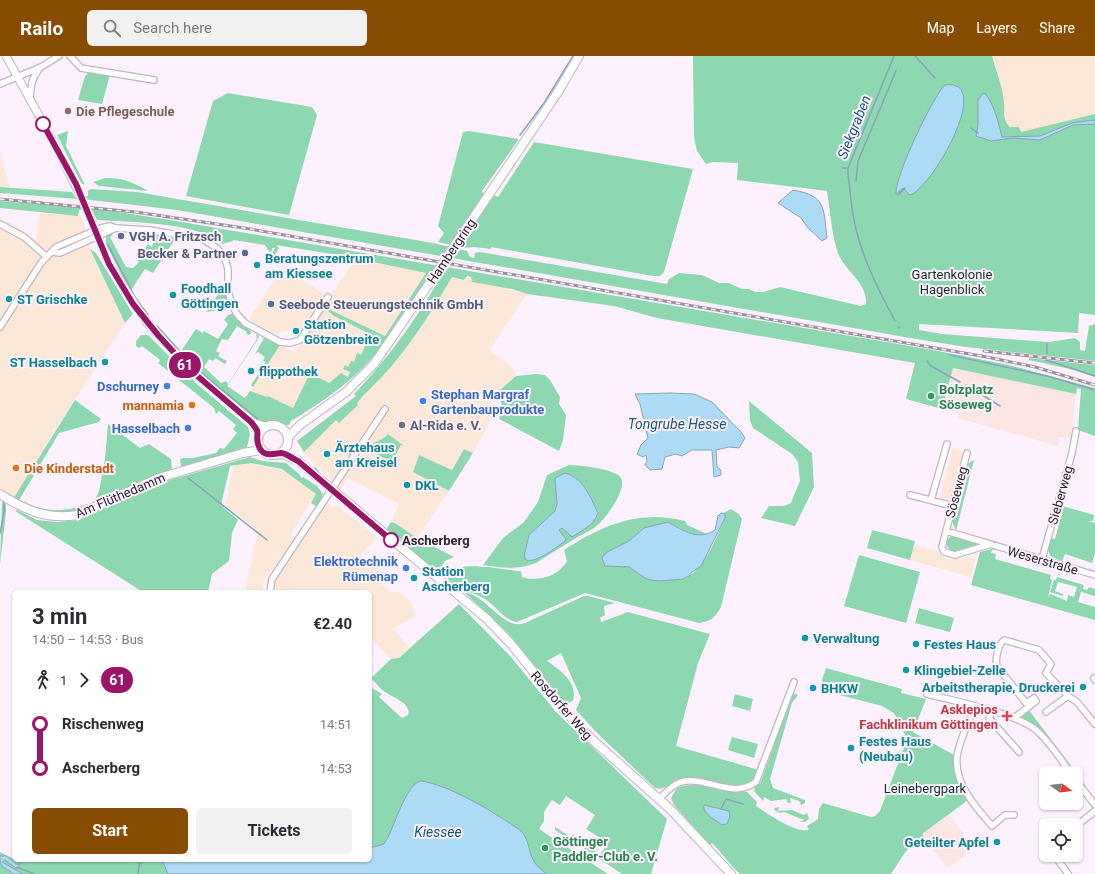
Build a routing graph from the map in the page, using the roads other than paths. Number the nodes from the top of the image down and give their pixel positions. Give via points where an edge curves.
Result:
1 (6, 56) edge
2 (59, 56) edge
3 (70, 56) edge
4 (579, 56) edge
5 (41, 67) junction
6 (17, 77) junction
7 (154, 80) dead end
8 (0, 84) edge
9 (30, 100) junction
10 (0, 224) edge
11 (96, 234) junction
12 (47, 257) junction
13 (328, 297) dead end
14 (0, 327) edge
15 (385, 409) dead end
16 (251, 422) junction
17 (300, 425) junction
18 (265, 426) junction
19 (284, 429) junction
20 (1076, 431) dead end
21 (259, 433) junction
22 (288, 437) junction
23 (258, 442) junction
24 (947, 444) dead end
25 (287, 446) junction
26 (261, 450) junction
27 (243, 453) junction
28 (281, 453) junction
29 (966, 453) dead end
30 (298, 461) junction
31 (331, 489) junction
32 (0, 494) edge
33 (910, 494) dead end
34 (931, 500) junction
35 (953, 506) junction
36 (946, 531) junction
37 (991, 544) junction
38 (1042, 559) junction
39 (1095, 575) edge
40 (270, 590) edge
41 (794, 682) dead end
42 (928, 694) dead end
43 (1068, 696) junction
44 (974, 707) junction
45 (992, 712) junction
46 (1046, 712) dead end
47 (1014, 718) junction
48 (1095, 724) edge
49 (1019, 752) dead end
50 (1065, 766) edge
51 (1083, 789) edge
52 (659, 799) junction
53 (1095, 805) edge
54 (1095, 811) edge
55 (1014, 815) dead end
56 (1083, 820) edge
57 (720, 862) junction
58 (1059, 862) edge
59 (725, 874) edge
60 (731, 874) edge
61 (1068, 874) edge

1 - 6 street
2 - 5 street
3 - 7 street via 81,68
4 - 17 main road, Hambergring, bridge via 558,92 374,364 346,392
5 - 6 street
5 - 9 street via 33,76
6 - 8 street
6 - 9 street
9 - 11 street, bridge via 78,191
10 - 12 street via 24,237
11 - 12 street via 56,247
11 - 13 street via 110,226 197,237 212,244 221,253 227,265 229,297 236,314 249,327 280,342 300,340
11 - 16 street via 109,264 148,324 188,368
12 - 14 street
15 - 31 street
16 - 18 street
16 - 21 street
17 - 19 main road, Hambergring
17 - 22 main road, Hambergring
18 - 19 main road via 276,424
18 - 21 main road
19 - 22 main road
20 - 38 street, Sieberweg
21 - 23 main road
22 - 25 main road
23 - 26 main road
23 - 27 main road, Am Flüthedamm
24 - 34 street
25 - 28 main road
25 - 30 main road
26 - 27 main road, Am Flüthedamm
26 - 28 main road via 269,455
27 - 32 main road, Am Flüthedamm via 159,478 77,515 41,515
28 - 30 main road
29 - 35 street, Söseweg
30 - 31 main road, Rosdorfer Weg
31 - 40 street via 272,579
31 - 52 main road, Rosdorfer Weg via 471,605 511,644 586,734
33 - 34 street
34 - 35 street
35 - 36 street, Söseweg
36 - 37 street, Weserstraße
36 - 37 street, Weserstraße via 942,547 944,552 949,554 955,555
37 - 38 street, Weserstraße
38 - 39 street, Weserstraße
41 - 52 street via 756,782 748,787 736,789 684,782 671,788
42 - 44 street
43 - 46 street
43 - 47 street via 1046,673 1051,664 1041,651 1007,640 1001,643 997,666 1026,704 1034,698 1036,701
43 - 48 street via 1077,702
44 - 45 street
44 - 55 street via 957,755 957,768 962,784 967,796 992,826 1005,815
45 - 47 street
45 - 49 street via 989,718
47 - 50 street via 1040,734
51 - 53 street
52 - 57 main road, Rosdorfer Weg
54 - 56 street
57 - 59 street
57 - 60 main road, Rosdorfer Weg
58 - 61 street

